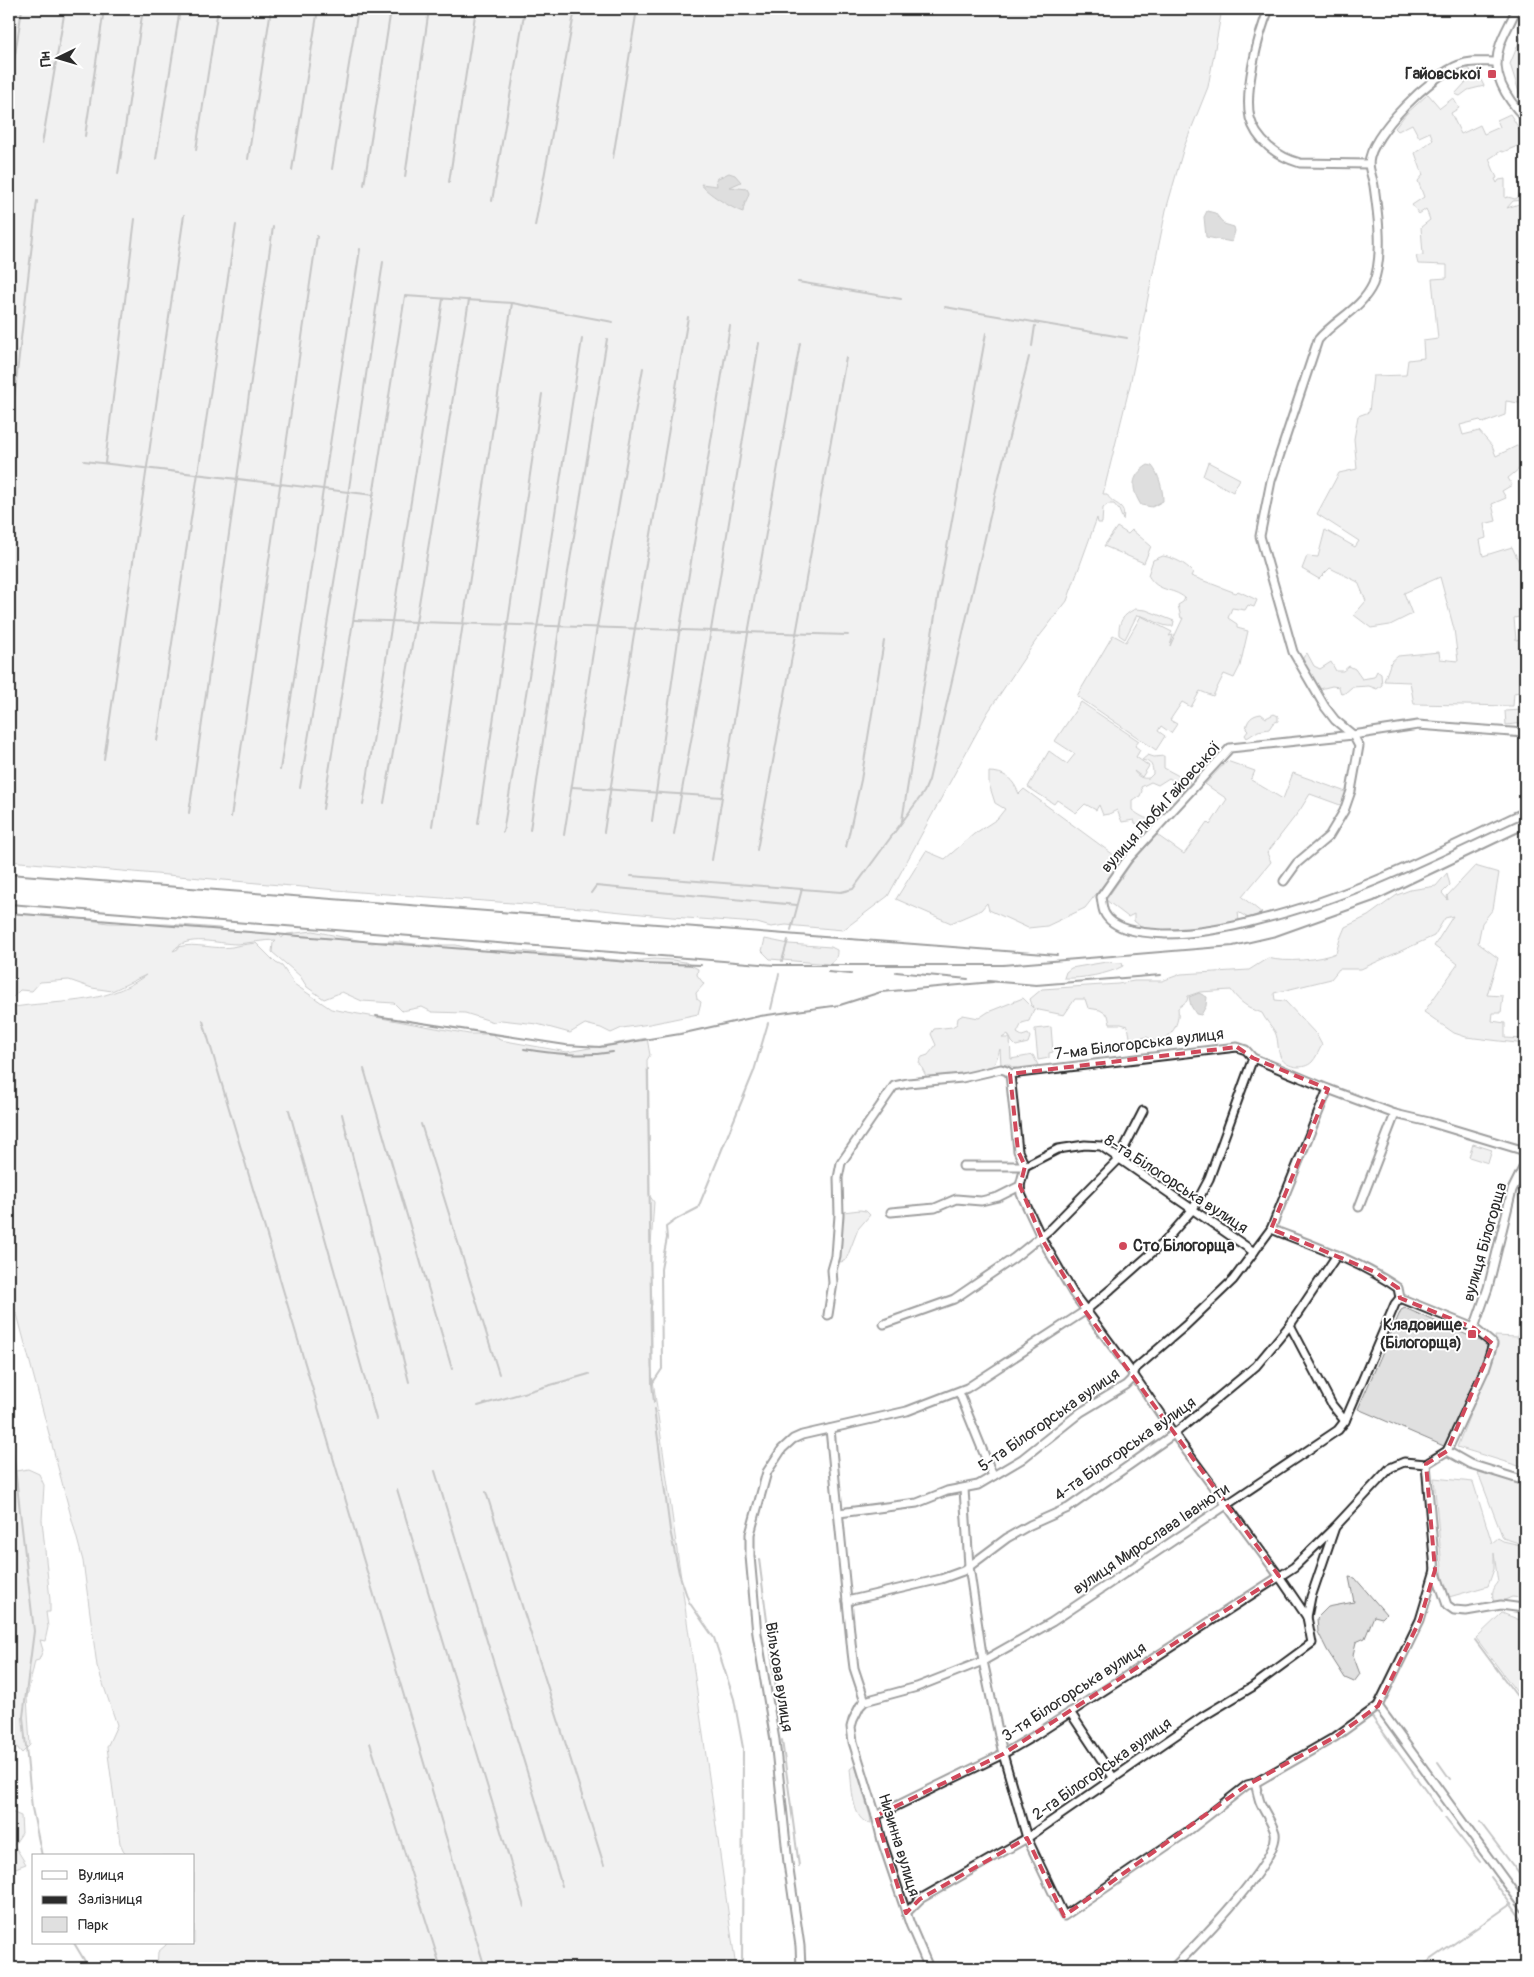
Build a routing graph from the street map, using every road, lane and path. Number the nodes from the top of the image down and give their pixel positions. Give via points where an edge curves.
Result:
1 (1269, 9) edge
2 (1516, 9) edge
3 (1497, 62) junction
4 (1525, 118) edge
5 (1369, 164) junction
6 (1525, 733) edge
7 (1353, 735) junction
8 (1525, 812) edge
9 (1284, 881) dead end
10 (1253, 1058) junction
11 (1010, 1074) junction
12 (1328, 1089) junction
13 (1143, 1111) dead end
14 (1395, 1114) junction
15 (1525, 1151) edge
16 (1118, 1160) junction
17 (1525, 1164) edge
18 (963, 1166) dead end
19 (1025, 1166) junction
20 (1020, 1186) junction
21 (1358, 1206) dead end
22 (1193, 1209) junction
23 (891, 1212) dead end
24 (1270, 1229) junction
25 (1041, 1235) junction
26 (1254, 1252) junction
27 (1337, 1255) junction
28 (1400, 1298) junction
29 (1085, 1311) junction
30 (828, 1315) dead end
31 (884, 1324) dead end
32 (1290, 1325) junction
33 (1474, 1328) junction
34 (1134, 1374) junction
35 (959, 1392) junction
36 (1345, 1421) junction
37 (830, 1429) junction
38 (1174, 1434) junction
39 (1447, 1451) junction
40 (1426, 1464) junction
41 (993, 1476) junction
42 (1525, 1481) edge
43 (964, 1489) junction
44 (1227, 1505) junction
45 (839, 1513) junction
46 (1335, 1528) junction
47 (969, 1566) junction
48 (1435, 1570) junction
49 (1279, 1576) junction
50 (847, 1601) junction
51 (1525, 1610) edge
52 (1307, 1617) junction
53 (983, 1661) junction
54 (865, 1701) junction
55 (1378, 1706) junction
56 (1070, 1712) junction
57 (1003, 1754) junction
58 (1113, 1777) junction
59 (1255, 1784) junction
60 (876, 1816) junction
61 (1026, 1838) junction
62 (1525, 1908) edge
63 (906, 1913) junction
64 (801, 1968) edge
65 (929, 1968) edge
66 (1173, 1968) edge

1 - 5 street via 1254,60 1250,89 1250,117 1257,132 1269,147 1289,160
2 - 3 street via 1500,44
3 - 4 street via 1500,83
3 - 5 street via 1471,62 1439,76 1390,122
5 - 7 street via 1378,222 1378,261 1373,284 1358,306 1318,340 1271,481 1260,536 1292,652 1325,707
6 - 7 street, вулиця Люби Гайовської via 1418,725
7 - 8 street, вулиця Люби Гайовської via 1230,748 1127,860 1101,897 1104,913 1113,922 1134,932 1187,934 1222,930 1311,906 1358,889
7 - 9 street via 1359,746 1344,811 1329,836 1296,863
10 - 11 street, 7-ма Білогорська вулиця via 1246,1050 1237,1047
10 - 12 street, 7-ма Білогорська вулиця
10 - 22 street, Вільхова вулиця via 1212,1171
11 - 19 street via 1018,1151
11 - 30 street, 7-ма Білогорська вулиця via 1001,1069 962,1078 894,1086 841,1163 836,1256
12 - 14 street, 7-ма Білогорська вулиця
12 - 24 street, 5-та Білогорська вулиця
13 - 16 street
14 - 15 street, 7-ма Білогорська вулиця
14 - 21 street
16 - 19 street, 8-та Білогорська вулиця via 1100,1146 1085,1145 1058,1149
16 - 22 street, 8-та Білогорська вулиця
16 - 25 street
17 - 33 street, вулиця Білогорща via 1512,1190 1488,1288
18 - 19 street
19 - 20 street
20 - 23 street via 981,1201 956,1199 935,1208
20 - 25 street
22 - 26 street, 8-та Білогорська вулиця
22 - 29 street, Вільхова вулиця via 1165,1241
24 - 26 street, 5-та Білогорська вулиця
24 - 27 street
25 - 29 street
25 - 31 street via 1014,1258 954,1299
26 - 34 street, 5-та Білогорська вулиця via 1233,1280 1136,1368
27 - 28 street via 1398,1288
27 - 32 street, 4-та Білогорська вулиця
28 - 33 street
28 - 36 street, вулиця Мирослава Іванюти
29 - 34 street
29 - 35 street, Вільхова вулиця
32 - 36 street via 1332,1405
32 - 38 street, 4-та Білогорська вулиця via 1256,1366
33 - 39 street via 1493,1344 1485,1369
34 - 38 street
34 - 41 street, 5-та Білогорська вулиця via 1126,1385 1081,1412 1022,1459
35 - 37 street, Вільхова вулиця via 907,1412
35 - 41 street
36 - 44 street, вулиця Мирослава Іванюти via 1338,1430
37 - 45 street
37 - 64 street, Вільхова вулиця via 802,1436 782,1449 767,1472 750,1534 757,1634 775,1740
38 - 44 street
38 - 47 street, 4-та Білогорська вулиця via 1068,1508 1014,1533
39 - 40 street
39 - 42 street via 1470,1464
40 - 46 street, 3-тя Білогорська вулиця via 1404,1462 1390,1468
40 - 48 street
41 - 43 street, 5-та Білогорська вулиця
43 - 45 street, 5-та Білогорська вулиця via 947,1491 916,1503
43 - 47 street
44 - 49 street
44 - 53 street, вулиця Мирослава Іванюти via 1052,1622
45 - 50 street
46 - 49 street, 3-тя Білогорська вулиця via 1294,1567
46 - 52 street
47 - 50 street, 4-та Білогорська вулиця via 941,1579
47 - 53 street
48 - 51 street via 1447,1605 1454,1610 1501,1605
48 - 55 street via 1420,1620
49 - 52 street
49 - 56 street, 3-тя Білогорська вулиця
50 - 54 street via 854,1668
52 - 58 street, 2-га Білогорська вулиця via 1312,1643 1252,1687
53 - 54 street, вулиця Мирослава Іванюти
53 - 57 street
54 - 60 street, Низинна вулиця via 851,1727
55 - 59 street via 1335,1737
55 - 62 street
56 - 57 street, 3-тя Білогорська вулиця
56 - 58 street
57 - 60 street, 3-тя Білогорська вулиця
57 - 61 street
58 - 61 street, 2-га Білогорська вулиця
59 - 61 street via 1247,1785 1187,1832 1064,1916
59 - 66 street via 1275,1833 1274,1845 1249,1884 1202,1940
60 - 63 street, Низинна вулиця
61 - 63 street, 2-га Білогорська вулиця via 920,1899
63 - 65 street, Низинна вулиця

